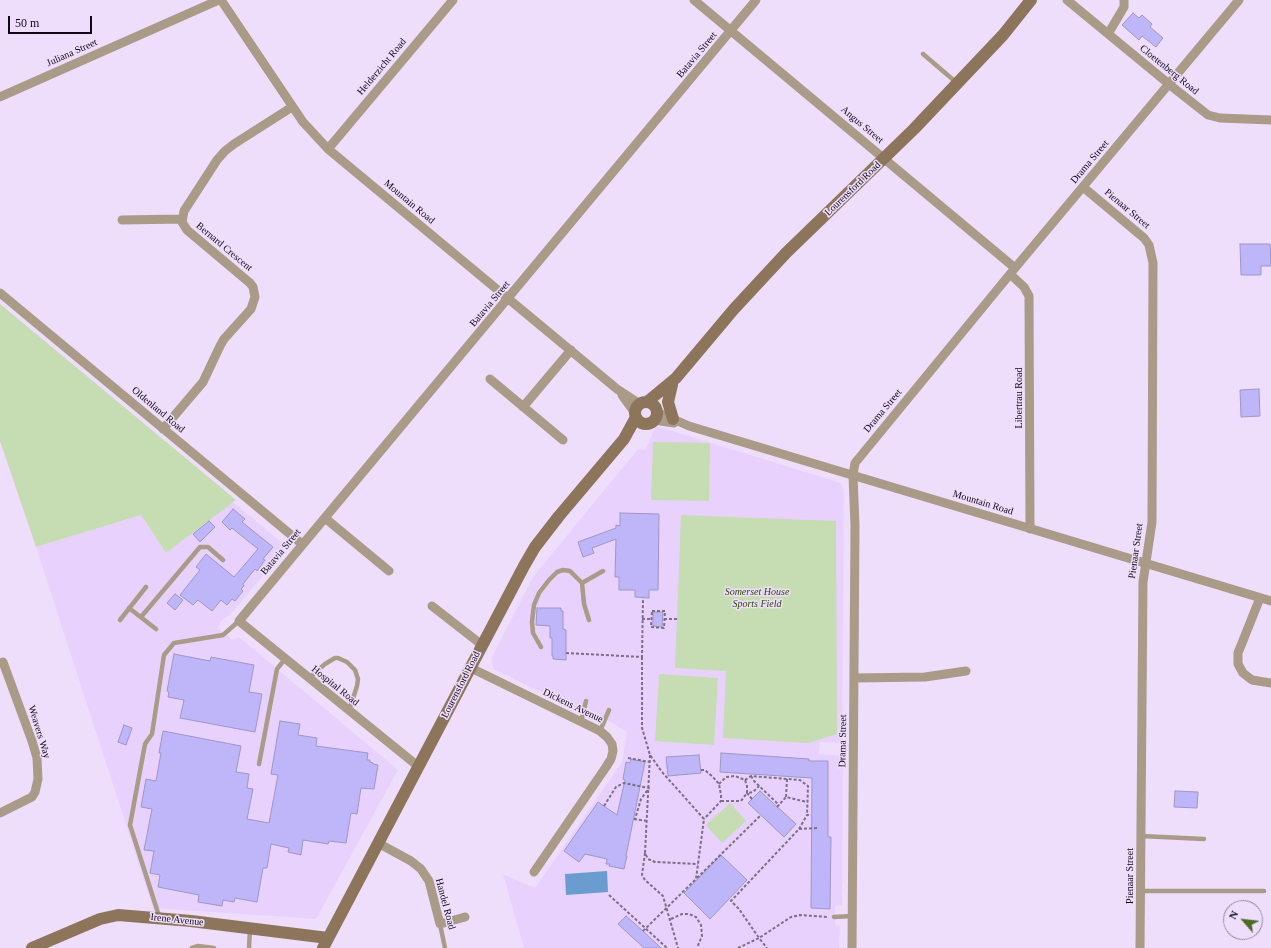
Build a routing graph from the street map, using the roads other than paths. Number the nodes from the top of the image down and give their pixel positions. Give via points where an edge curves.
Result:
1 (220, 0) edge
2 (453, 0) edge
3 (694, 0) edge
4 (756, 0) edge
5 (1031, 0) edge
6 (1068, 0) edge
7 (1124, 0) edge
8 (1239, 0) edge
9 (731, 31) junction
10 (1108, 34) junction
11 (923, 54) dead end
12 (957, 83) junction
13 (1169, 84) junction
14 (0, 97) edge
15 (292, 107) junction
16 (1271, 120) edge
17 (328, 149) junction
18 (885, 158) junction
19 (1083, 187) junction
20 (182, 219) junction
21 (122, 220) dead end
22 (1013, 271) junction
23 (0, 293) edge
24 (508, 298) junction
25 (571, 350) junction
26 (490, 379) dead end
27 (674, 381) junction
28 (523, 407) junction
29 (646, 413) junction
30 (673, 419) junction
31 (689, 426) junction
32 (163, 429) junction
33 (563, 440) dead end
34 (853, 475) junction
35 (324, 518) junction
36 (1030, 529) junction
37 (302, 544) junction
38 (223, 560) dead end
39 (1145, 563) junction
40 (603, 570) dead end
41 (389, 571) dead end
42 (582, 583) junction
43 (146, 587) dead end
44 (1260, 598) junction
45 (1271, 601) edge
46 (432, 606) dead end
47 (130, 608) junction
48 (141, 617) junction
49 (120, 620) dead end
50 (239, 620) junction
51 (589, 620) dead end
52 (156, 629) dead end
53 (482, 645) junction
54 (541, 647) dead end
55 (286, 659) junction
56 (3, 662) dead end
57 (471, 668) junction
58 (966, 671) dead end
59 (309, 678) junction
60 (854, 678) junction
61 (1271, 683) edge
62 (586, 701) dead end
63 (609, 710) dead end
64 (349, 711) junction
65 (581, 722) junction
66 (600, 731) junction
67 (259, 764) dead end
68 (419, 767) junction
69 (0, 814) edge
70 (1141, 836) junction
71 (1204, 839) dead end
72 (378, 843) junction
73 (534, 872) dead end
74 (1141, 891) junction
75 (1264, 891) dead end
76 (465, 916) dead end
77 (852, 916) junction
78 (834, 917) dead end
79 (160, 918) junction
80 (440, 924) junction
81 (250, 928) junction
82 (326, 943) edge
83 (32, 948) edge
84 (192, 948) edge
85 (214, 948) edge
86 (249, 948) edge
87 (445, 948) edge
88 (852, 948) edge
89 (1140, 948) edge

1 - 14 street, Juliana Street
1 - 15 street, Mountain Road
2 - 17 street, Helderzicht Road
3 - 9 street, Angus Street
4 - 9 street, Batavia Street
5 - 12 street, Lourensford Road via 1007,30
6 - 10 street, Cloetenberg Road
7 - 10 street via 1124,7
8 - 13 street, Drama Street
9 - 18 street, Angus Street
9 - 24 street, Batavia Street
10 - 13 street, Cloetenberg Road
11 - 12 lane
12 - 18 street, Lourensford Road
13 - 16 street, Cloetenberg Road via 1201,111 1213,117
13 - 19 street, Drama Street
15 - 17 street, Mountain Road
15 - 20 street via 225,151 184,211
17 - 24 street, Mountain Road
18 - 22 street, Angus Street
18 - 27 street, Lourensford Road via 786,253 734,309
19 - 22 street, Drama Street
19 - 39 street, Pienaar Street via 1144,238 1152,253 1152,522
20 - 21 street
20 - 32 street, Bernard Crescent via 187,230 250,283 255,297 251,309 224,339 201,385
22 - 34 street, Drama Street via 858,458
22 - 36 street, Libertrau Road via 1029,296
23 - 32 street, Oldenland Road
24 - 25 street, Mountain Road
24 - 35 street, Batavia Street
25 - 28 street
25 - 29 street, Mountain Road
26 - 28 street
27 - 29 street, Lourensford Road
27 - 30 street via 668,402
28 - 33 street
29 - 30 street, Mountain Road
29 - 31 street, Mountain Road
29 - 53 street, Lourensford Road via 535,547
30 - 31 street, Mountain Road
31 - 34 street, Mountain Road
32 - 37 street, Oldenland Road
34 - 36 street, Mountain Road
34 - 60 street, Drama Street
35 - 37 street, Batavia Street
35 - 41 street
36 - 39 street, Mountain Road
37 - 50 street, Batavia Street
38 - 48 lane via 208,547 200,547
39 - 44 street, Mountain Road
39 - 70 street, Pienaar Street
40 - 42 lane
42 - 51 lane
42 - 54 lane via 570,571 563,570 557,572 539,593 534,605 532,622 533,633
43 - 47 lane
44 - 45 street, Mountain Road
44 - 61 street via 1238,658 1240,669 1247,677 1257,682
46 - 53 street
47 - 48 lane
47 - 49 lane
48 - 52 lane
50 - 55 street, Hospital Road
50 - 79 lane via 223,635 174,643 164,655 152,734 145,744 130,825
53 - 57 street, Lourensford Road
55 - 59 street, Hospital Road
55 - 67 lane via 277,669
56 - 69 street, Weavers Way via 32,741 37,758 38,779 36,792 32,797
57 - 65 street, Dickens Avenue
57 - 68 street, Lourensford Road
58 - 60 street via 925,677
59 - 64 street, Hospital Road
59 - 64 lane via 335,658 347,662 355,670 358,679
60 - 77 street, Drama Street
62 - 65 lane
63 - 66 lane
64 - 68 street, Hospital Road
65 - 66 street, Dickens Avenue
66 - 73 street, Dickens Avenue via 612,744 611,759
68 - 72 street, Lourensford Road
70 - 71 lane
70 - 74 street, Pienaar Street
72 - 80 street, Handel Road via 422,869 429,881
72 - 82 street, Lourensford Road
74 - 75 lane
74 - 89 street, Pienaar Street
76 - 80 street
77 - 78 lane
77 - 88 street, Drama Street
79 - 81 street, Irene Avenue
79 - 83 street, Irene Avenue via 118,915 107,917
80 - 87 lane, Handel Road
81 - 82 street, Irene Avenue
81 - 86 lane
84 - 85 lane

